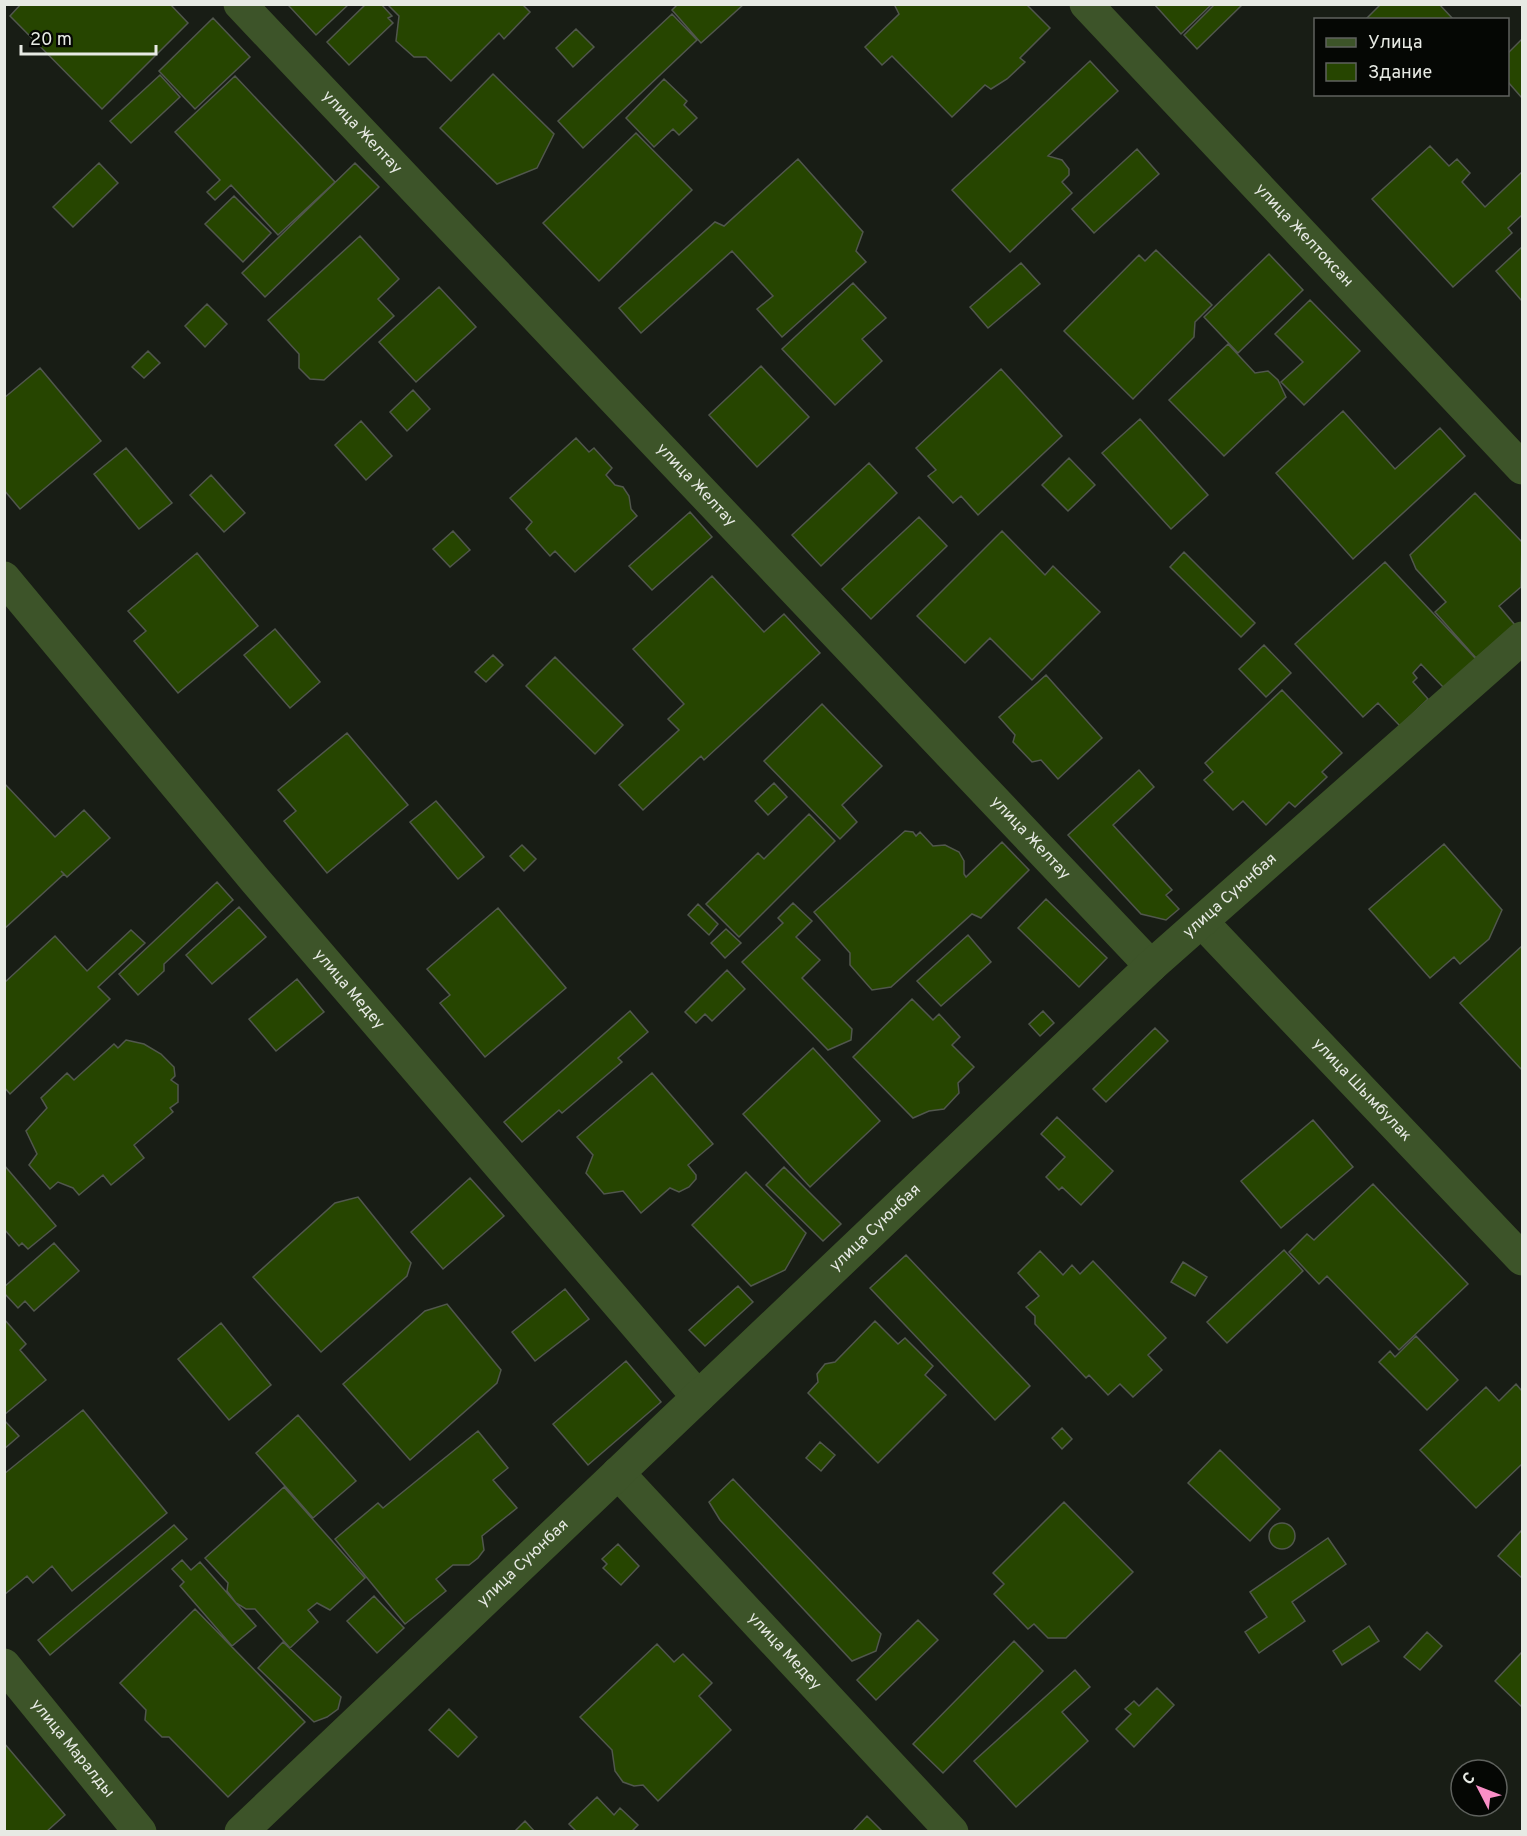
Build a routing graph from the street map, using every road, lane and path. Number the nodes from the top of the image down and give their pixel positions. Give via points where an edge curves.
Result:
1 (240, 4) edge
2 (1086, 4) edge
3 (1522, 468) edge
4 (4, 578) edge
5 (1522, 638) edge
6 (1202, 922) junction
7 (1151, 966) junction
8 (1522, 1259) edge
9 (699, 1397) junction
10 (618, 1473) junction
11 (4, 1665) edge
12 (140, 1832) edge
13 (241, 1832) edge
14 (952, 1832) edge

1 - 7 street, улица Желтау
2 - 3 street, улица Желтоксан
4 - 9 street, улица Медеу via 263,889
5 - 6 street, улица Суюнбая
6 - 7 street, улица Суюнбая
6 - 8 street, улица Шымбулак
7 - 9 street, улица Суюнбая
9 - 10 street, улица Суюнбая
10 - 13 street, улица Суюнбая
10 - 14 street, улица Медеу
11 - 12 street, улица Маралды

